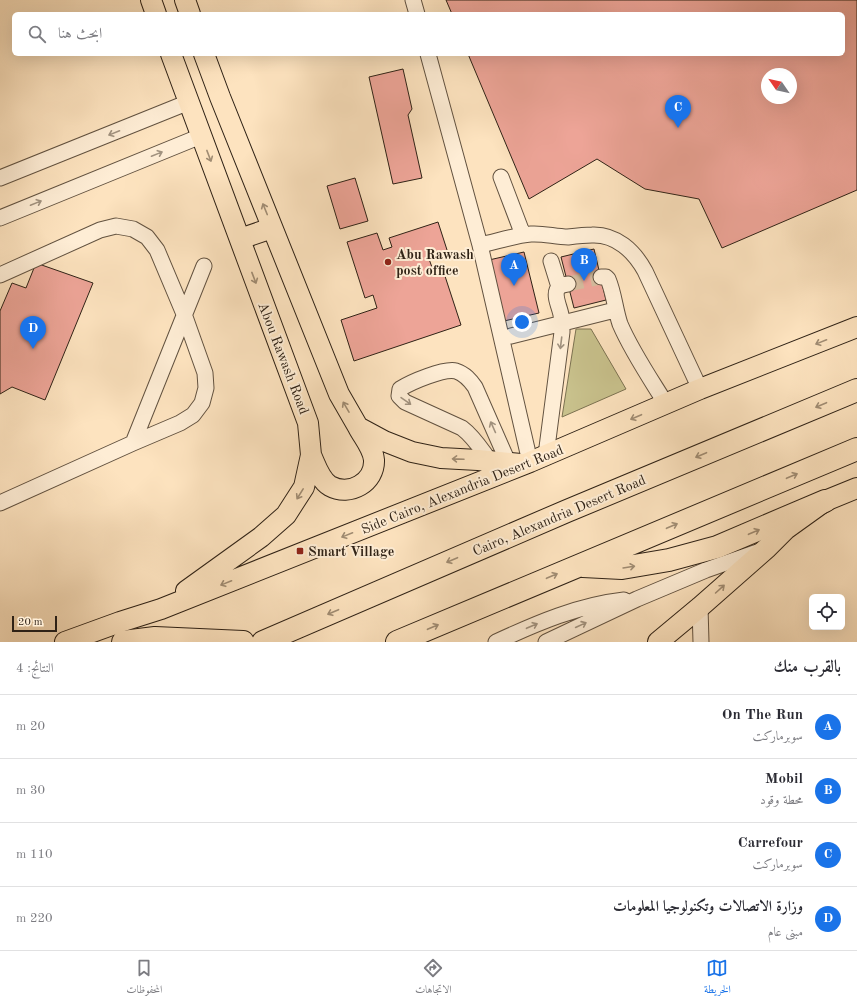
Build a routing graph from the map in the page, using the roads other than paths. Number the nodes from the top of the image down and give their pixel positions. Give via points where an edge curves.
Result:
1 (151, 0) edge
2 (185, 0) edge
3 (413, 0) edge
4 (155, 12) edge
5 (189, 12) edge
6 (416, 12) edge
7 (172, 56) edge
8 (205, 56) edge
9 (429, 56) edge
10 (218, 92) junction
11 (189, 102) junction
12 (201, 136) junction
13 (501, 177) dead end
14 (0, 178) edge
15 (0, 218) edge
16 (272, 228) junction
17 (523, 235) junction
18 (240, 239) junction
19 (480, 246) junction
20 (551, 261) dead end
21 (204, 266) dead end
22 (0, 275) edge
23 (601, 277) dead end
24 (616, 310) junction
25 (184, 314) junction
26 (669, 322) junction
27 (562, 323) junction
28 (857, 327) edge
29 (511, 336) dead end
30 (693, 350) dead end
31 (700, 389) junction
32 (857, 390) edge
33 (666, 404) junction
34 (358, 427) junction
35 (133, 443) junction
36 (857, 449) edge
37 (311, 455) junction
38 (520, 461) junction
39 (857, 488) edge
40 (825, 501) junction
41 (0, 503) edge
42 (766, 548) junction
43 (576, 566) junction
44 (637, 599) junction
45 (700, 607) junction
46 (161, 609) junction
47 (65, 642) edge
48 (123, 642) edge
49 (243, 642) edge
50 (263, 642) edge
51 (397, 642) edge
52 (496, 642) edge
53 (546, 642) edge
54 (658, 642) edge
55 (701, 642) edge

1 - 4 main road
2 - 5 main road
3 - 6 street
7 - 11 main road, Abou Rawash Road
8 - 10 main road
9 - 19 street
10 - 11 main road
16 -> 10 main road
11 - 12 main road, Abou Rawash Road
11 -> 14 street
15 -> 12 street
12 -> 18 main road, Abou Rawash Road
13 - 17 street
16 - 18 main road
34 -> 16 main road via 339,394
17 - 19 street
17 - 26 street via 568,237 594,234 624,245 640,261
18 -> 37 main road, Abou Rawash Road via 308,423
19 - 38 street
20 - 27 street via 563,286 556,294
21 - 25 street
22 - 25 street via 100,230 116,226 133,229 147,237 157,250
23 - 24 street via 608,279
24 - 27 street
24 - 33 street via 633,350
25 - 35 street
25 - 35 street via 205,373 206,388 202,403 193,415 180,423
26 - 30 street via 679,319
26 - 31 street
27 - 29 street
27 -> 38 street via 562,340
28 -> 31 main road, Side Cairo, Alexandria Desert Road
31 - 33 main road, Side Cairo, Alexandria Desert Road
32 -> 50 highway, Cairo, Alexandria Desert Road
33 -> 38 main road, Side Cairo, Alexandria Desert Road
34 - 37 main road via 374,459 373,471 366,481 355,488 343,490 330,486 321,477
38 -> 34 main road via 442,458 412,452
35 - 41 street
43 -> 36 highway
37 -> 46 main road, Abou Rawash Road via 304,487 286,515 261,537
38 -> 38 street via 467,377 456,371 442,371 400,389 399,396 405,402 462,428 475,439
38 -> 46 main road, Side Cairo, Alexandria Desert Road
39 - 40 main road
40 - 42 main road via 786,529
43 -> 40 highway via 622,568 669,560 717,547
42 - 44 street
45 -> 42 main road
51 -> 43 highway
52 -> 44 street via 564,613 600,604
53 -> 44 street
45 - 54 main road
45 - 55 street
46 - 47 main road, Side Cairo, Alexandria Desert Road
48 - 49 highway via 156,638

